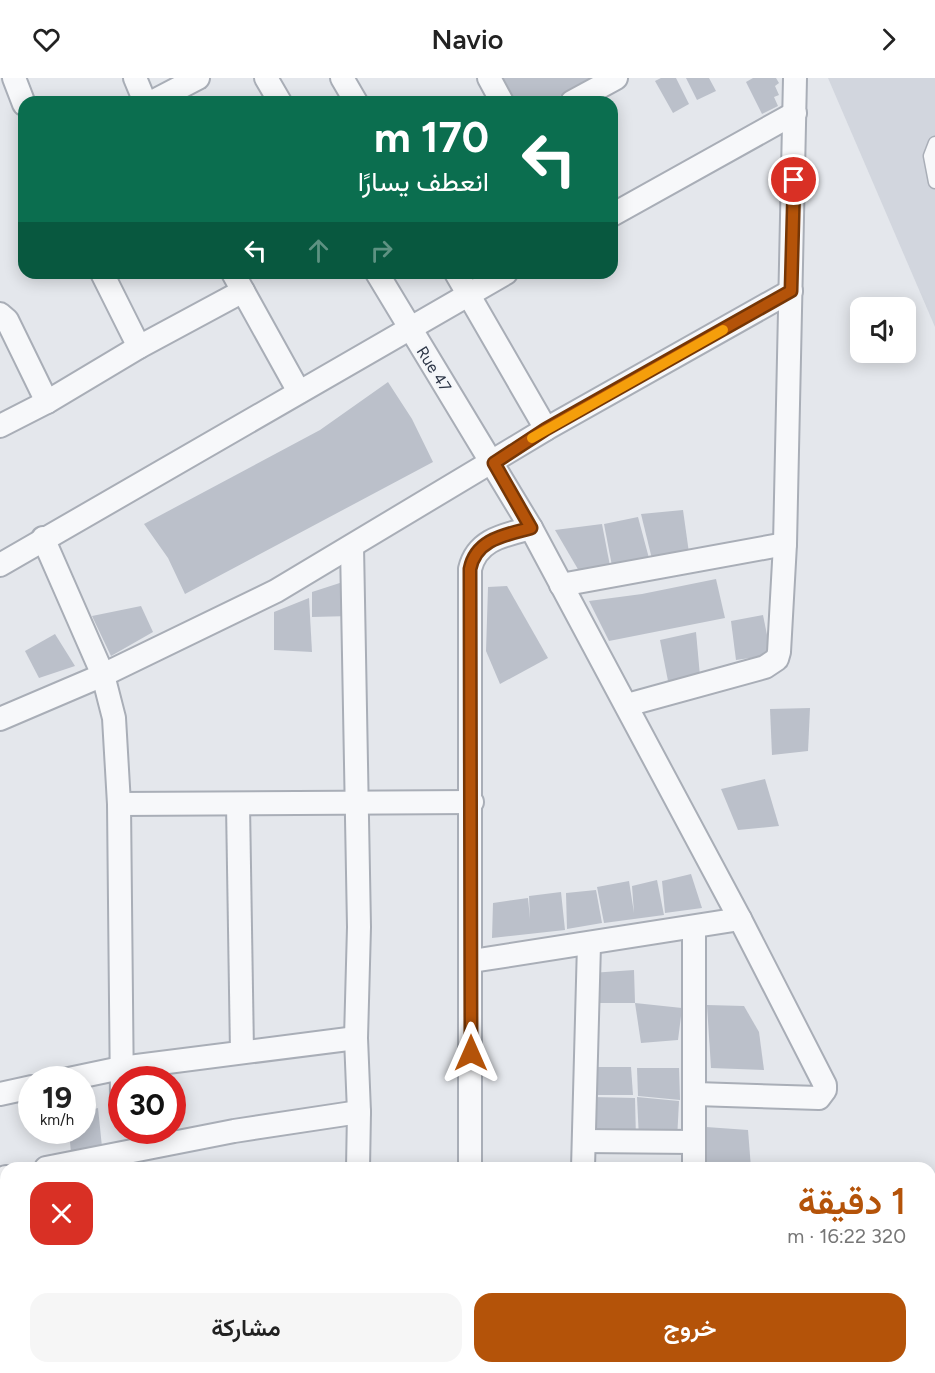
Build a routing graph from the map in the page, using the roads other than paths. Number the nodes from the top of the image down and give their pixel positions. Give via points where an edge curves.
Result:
1 (14, 78) edge
2 (135, 78) edge
3 (198, 78) edge
4 (266, 78) edge
5 (342, 78) edge
6 (489, 78) edge
7 (616, 78) edge
8 (795, 78) edge
9 (21, 96) edge
10 (142, 96) edge
11 (164, 96) edge
12 (276, 96) edge
13 (352, 96) edge
14 (499, 96) edge
15 (583, 96) edge
16 (795, 113) junction
17 (935, 143) edge
18 (935, 182) edge
19 (618, 212) edge
20 (105, 279) edge
21 (380, 279) edge
22 (459, 279) edge
23 (495, 279) edge
24 (238, 282) edge
25 (791, 291) junction
26 (468, 294) junction
27 (0, 314) edge
28 (408, 328) junction
29 (139, 347) junction
30 (300, 392) junction
31 (47, 402) junction
32 (0, 426) edge
33 (546, 429) junction
34 (494, 463) junction
35 (531, 528) junction
36 (43, 538) junction
37 (785, 544) junction
38 (352, 546) junction
39 (0, 565) edge
40 (561, 585) junction
41 (103, 675) junction
42 (627, 705) junction
43 (0, 719) edge
44 (472, 802) junction
45 (119, 804) junction
46 (238, 804) junction
47 (357, 804) junction
48 (740, 919) junction
49 (694, 928) junction
50 (589, 944) junction
51 (472, 961) junction
52 (356, 1038) junction
53 (242, 1052) junction
54 (121, 1066) edge
55 (136, 1066) edge
56 (18, 1090) edge
57 (0, 1094) edge
58 (696, 1094) junction
59 (359, 1112) junction
60 (186, 1133) edge
61 (584, 1141) junction
62 (694, 1142) junction
63 (114, 1144) edge
64 (63, 1162) edge
65 (358, 1162) edge
66 (470, 1162) edge
67 (584, 1162) edge
68 (694, 1162) edge

1 - 9 street
2 - 10 street
3 - 11 street
4 - 12 street
5 - 13 street
6 - 14 street
7 - 15 street
8 - 16 street
16 - 19 street
16 - 25 street
17 - 18 lane via 930,156
20 - 29 street
21 - 28 street, Rue 47
22 - 26 street
23 - 26 street
24 - 29 street
24 - 30 street
25 - 33 street
25 - 37 street
26 - 28 street
26 - 33 street
27 - 31 street via 7,320
28 - 30 street
28 - 34 street, Rue 47
29 - 31 street
30 - 36 street
31 - 32 street
33 - 34 street
34 - 35 street, Rue 47
34 - 38 street
35 - 40 street, Rue 47
35 - 44 street via 494,538 473,557 470,569
36 - 39 street
36 - 41 street
37 - 40 street
37 - 42 street via 779,652 772,664
38 - 41 street via 276,591
38 - 47 street
40 - 42 street, Rue 47
41 - 43 street
41 - 45 street via 114,718
42 - 48 street, Rue 47
44 - 47 street
44 - 51 street
45 - 46 street
45 - 54 street
46 - 47 street
46 - 53 street
47 - 52 street
48 - 49 street
48 - 58 street, Rue 47 via 825,1090 819,1098
49 - 50 street
49 - 58 street
50 - 51 street
50 - 61 street
51 - 66 street
52 - 53 street
52 - 59 street
53 - 55 street
56 - 57 street
58 - 62 street
59 - 60 street
59 - 65 street
61 - 62 street
61 - 67 street
62 - 68 street
63 - 64 street

